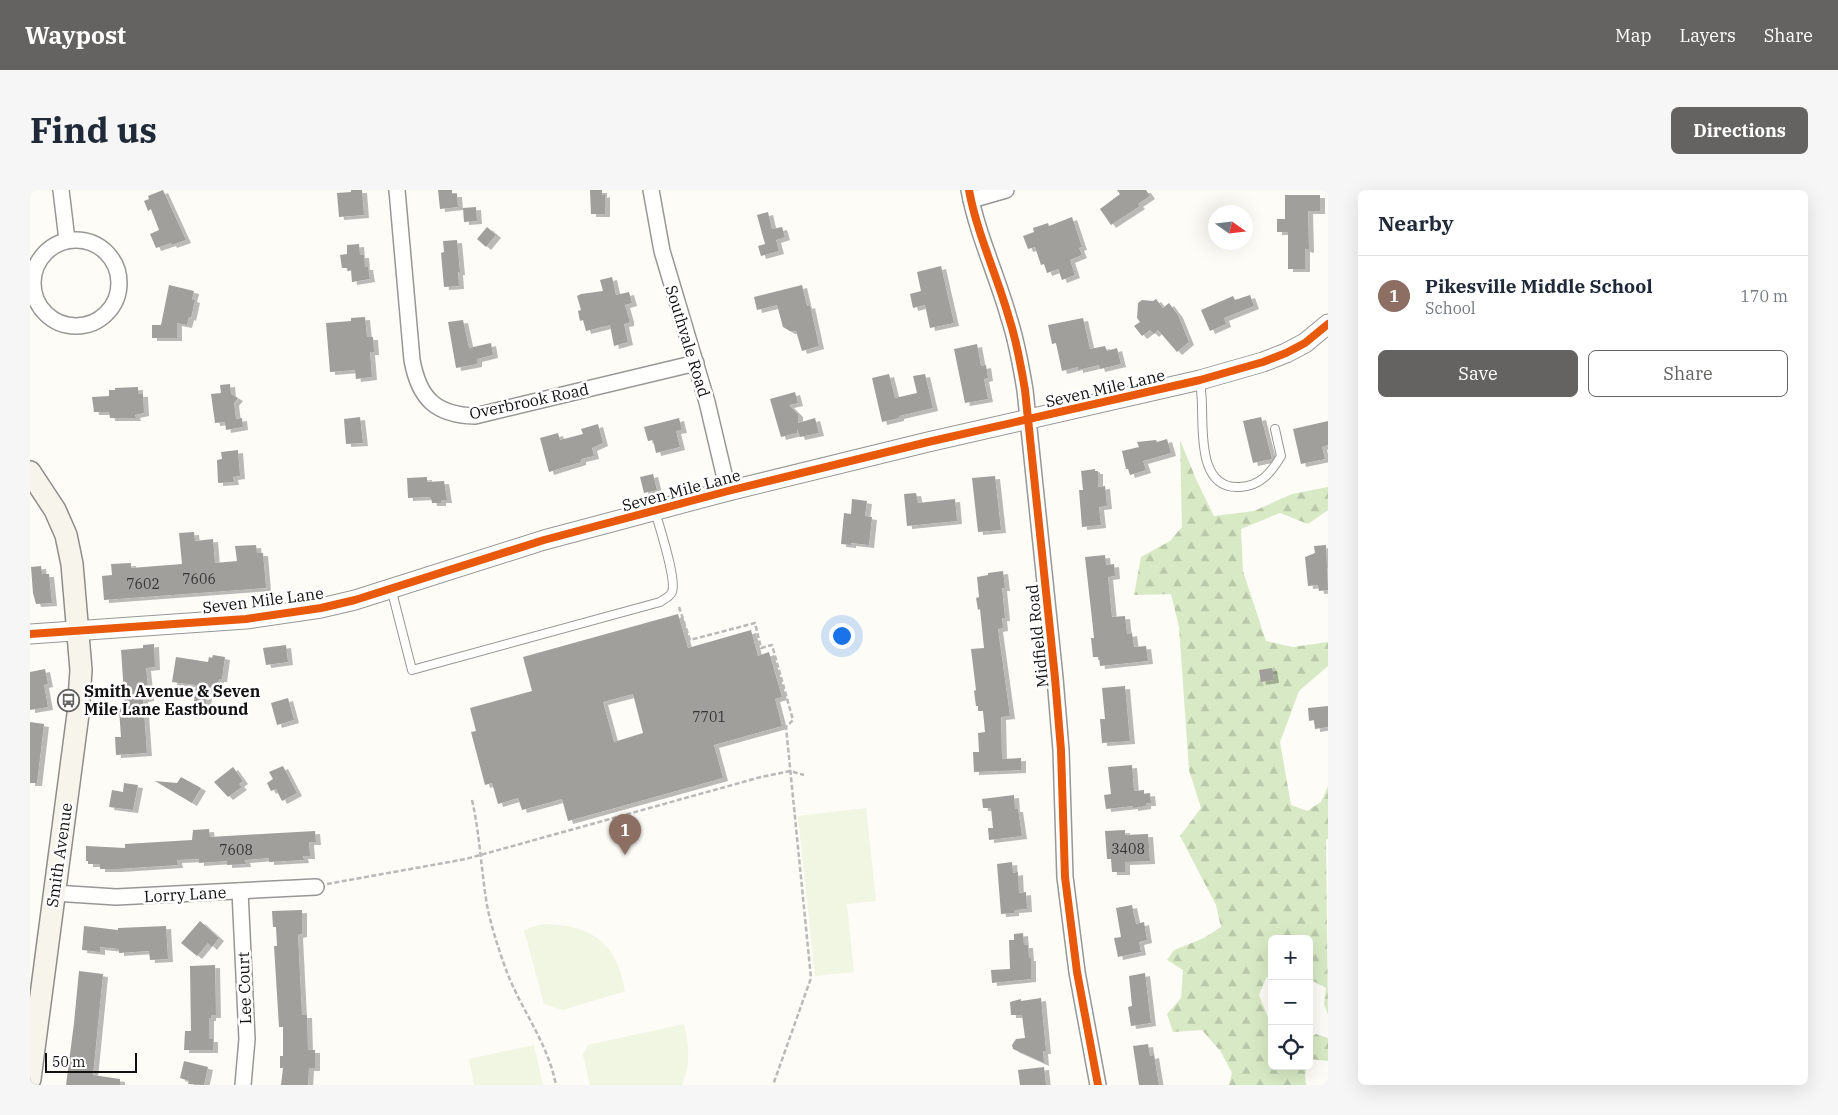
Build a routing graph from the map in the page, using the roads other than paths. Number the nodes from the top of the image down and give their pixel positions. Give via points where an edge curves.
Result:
1 (61, 190) edge
2 (397, 190) edge
3 (651, 190) edge
4 (1006, 190) edge
5 (970, 195) edge
6 (67, 240) junction
7 (1328, 324) edge
8 (696, 363) junction
9 (1200, 380) junction
10 (1030, 420) junction
11 (1275, 428) dead end
12 (30, 472) edge
13 (728, 491) junction
14 (655, 510) junction
15 (390, 588) junction
16 (78, 631) junction
17 (30, 634) edge
18 (316, 887) road end
19 (240, 891) junction
20 (54, 893) junction
21 (30, 1079) edge
22 (243, 1085) edge
23 (1098, 1085) edge

1 - 6 street
2 - 8 street, Overbrook Road via 412,360 419,389 438,407 462,416 475,416
3 - 8 street, Southvale Road via 662,251
4 - 5 street
5 - 10 street, Midfield Road via 980,236 1009,317
6 - 6 street via 84,240 100,246 117,268 118,292 113,305 105,315 82,326 69,326 46,314 34,291 36,265 44,253
7 - 9 street, Seven Mile Lane via 1305,343 1286,353
8 - 13 street, Southvale Road
9 - 10 street, Seven Mile Lane
9 - 11 lane via 1204,451 1209,468 1224,485 1235,488 1248,486 1269,474 1281,456
10 - 13 street, Seven Mile Lane
10 - 23 street, Midfield Road via 1061,750 1065,877
12 - 16 main road, Smith Avenue via 55,510 66,535
13 - 14 street, Seven Mile Lane
14 - 15 street, Seven Mile Lane via 544,540
14 - 15 lane via 672,576 672,592 660,602 412,670
15 - 16 street, Seven Mile Lane via 321,608 287,614
16 - 17 street, Seven Mile Lane
16 - 20 main road, Smith Avenue via 81,691
18 - 19 street, Lorry Lane
19 - 20 street, Lorry Lane via 116,897
19 - 22 street, Lee Court via 247,1039
20 - 21 main road, Smith Avenue

